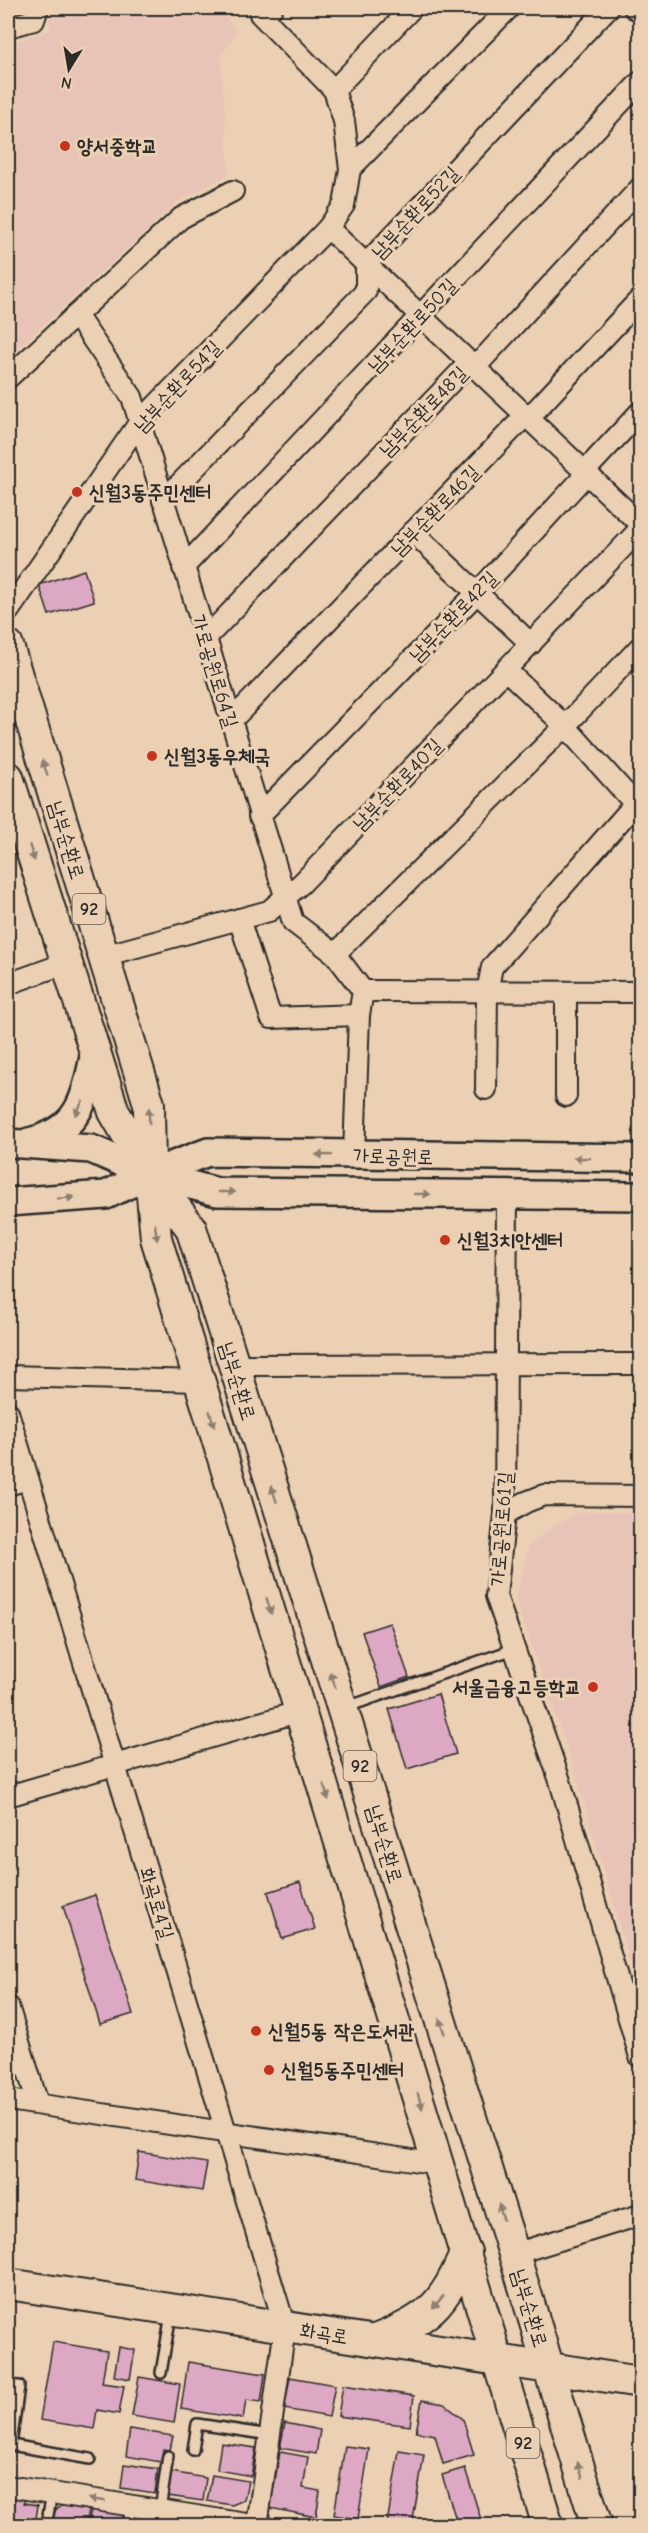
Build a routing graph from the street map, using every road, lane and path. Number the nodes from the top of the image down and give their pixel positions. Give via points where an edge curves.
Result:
1 (38, 8) edge
2 (272, 8) edge
3 (412, 8) edge
4 (509, 8) edge
5 (608, 8) edge
6 (634, 8) edge
7 (640, 9) edge
8 (8, 27) edge
9 (640, 82) edge
10 (334, 90) junction
11 (350, 170) junction
12 (640, 188) edge
13 (233, 191) dead end
14 (328, 228) junction
15 (366, 264) junction
16 (640, 299) edge
17 (76, 315) junction
18 (420, 316) junction
19 (470, 362) junction
20 (8, 378) edge
21 (640, 412) edge
22 (526, 415) junction
23 (139, 423) junction
24 (585, 471) junction
25 (163, 501) junction
26 (640, 524) edge
27 (640, 529) edge
28 (413, 532) junction
29 (183, 568) junction
30 (477, 592) junction
31 (8, 612) edge
32 (205, 639) junction
33 (531, 644) junction
34 (8, 646) edge
35 (640, 647) edge
36 (506, 670) junction
37 (230, 722) junction
38 (565, 726) junction
39 (8, 777) edge
40 (638, 804) edge
41 (259, 816) junction
42 (284, 898) junction
43 (239, 919) junction
44 (335, 954) junction
45 (103, 956) junction
46 (66, 963) junction
47 (8, 984) edge
48 (363, 991) junction
49 (487, 992) junction
50 (566, 992) junction
51 (640, 992) edge
52 (359, 1015) junction
53 (95, 1052) junction
54 (486, 1089) dead end
55 (567, 1096) dead end
56 (12, 1144) edge
57 (354, 1155) junction
58 (640, 1158) edge
59 (150, 1174) junction
60 (507, 1194) junction
61 (640, 1196) edge
62 (8, 1202) edge
63 (506, 1363) junction
64 (640, 1364) edge
65 (232, 1365) junction
66 (8, 1376) edge
67 (200, 1380) junction
68 (8, 1413) edge
69 (28, 1479) junction
70 (8, 1485) edge
71 (640, 1496) edge
72 (505, 1514) junction
73 (514, 1649) junction
74 (342, 1709) junction
75 (301, 1711) junction
76 (114, 1765) junction
77 (8, 1796) edge
78 (8, 2006) edge
79 (640, 2057) edge
80 (8, 2100) edge
81 (38, 2104) junction
82 (226, 2132) junction
83 (439, 2164) junction
84 (453, 2208) junction
85 (640, 2215) edge
86 (512, 2248) junction
87 (466, 2252) junction
88 (8, 2284) edge
89 (171, 2309) junction
90 (285, 2327) junction
91 (375, 2340) junction
92 (498, 2361) junction
93 (549, 2368) junction
94 (161, 2373) dead end
95 (640, 2382) edge
96 (8, 2385) edge
97 (270, 2435) junction
98 (9, 2445) edge
99 (193, 2450) dead end
100 (168, 2456) dead end
101 (90, 2459) dead end
102 (8, 2486) edge
103 (52, 2493) junction
104 (538, 2494) junction
105 (131, 2505) junction
106 (160, 2510) junction
107 (257, 2525) edge
108 (46, 2526) edge
109 (128, 2526) edge
110 (548, 2526) edge
111 (568, 2526) edge
112 (597, 2526) edge

1 - 8 street via 34,20
2 - 10 street, 남부순환로54길 via 260,14
3 - 10 street
4 - 11 street
5 - 15 street, 남부순환로52길
6 - 7 street
9 - 18 street, 남부순환로50길
10 - 11 street, 남부순환로54길 via 344,121
11 - 14 street, 남부순환로54길 via 344,205
12 - 19 street, 남부순환로48길 via 480,362
13 - 17 street via 181,218
14 - 15 street
14 - 23 street, 남부순환로54길
15 - 18 street
15 - 25 street, 남부순환로52길 via 366,291
16 - 22 street, 남부순환로46길 via 535,411
17 - 20 street
17 - 23 street, 가로공원로64길 via 132,397
18 - 19 street
18 - 29 street, 남부순환로50길
19 - 22 street
19 - 32 street, 남부순환로48길
21 - 24 street, 남부순환로42길
22 - 24 street
22 - 28 street, 남부순환로46길
23 - 25 street, 가로공원로64길
23 - 31 street, 남부순환로54길
24 - 26 street
24 - 30 street, 남부순환로42길 via 580,482
25 - 29 street, 가로공원로64길
27 - 33 street, 남부순환로40길
28 - 30 street
28 - 37 street, 남부순환로46길
29 - 32 street, 가로공원로64길
30 - 33 street
30 - 41 street, 남부순환로42길
32 - 37 street, 가로공원로64길
33 - 36 street, 남부순환로40길
45 -> 34 main road, 남부순환로 / 92
35 - 38 street
36 - 38 street
36 - 42 street, 남부순환로40길
37 - 41 street, 가로공원로64길
38 - 40 street
38 - 44 street
39 -> 46 main road, 남부순환로 / 92
40 - 49 street via 492,967
41 - 42 street, 가로공원로64길
42 - 43 street, 남부순환로40길 via 269,911
42 - 44 street, 가로공원로64길 via 293,922
43 - 45 street, 남부순환로40길
43 - 52 street via 271,1018
44 - 48 street, 가로공원로64길
59 -> 45 main road, 남부순환로 / 92 via 149,1104
46 - 47 street
46 - 53 main road, 남부순환로 / 92
48 - 49 street
48 - 52 street
49 - 50 street
49 - 54 street
50 - 51 street
50 - 55 street
52 - 57 street
53 -> 56 main road via 87,1090 68,1125 49,1137
53 - 59 main road, 남부순환로 / 92 via 114,1112
56 - 59 main road, 가로공원로 via 91,1149
58 -> 57 main road, 가로공원로
57 -> 59 main road, 가로공원로 via 208,1152
59 -> 60 main road, 가로공원로 via 217,1192
62 -> 59 main road, 가로공원로 via 106,1195
59 - 65 main road, 남부순환로 / 92 via 191,1228
59 -> 67 main road, 남부순환로 / 92 via 156,1238
60 - 61 main road, 가로공원로
60 - 63 street, 가로공원로61길
63 - 64 street
63 - 65 street
63 - 72 street, 가로공원로61길
74 -> 65 main road, 남부순환로 / 92
66 - 67 street
67 -> 75 main road, 남부순환로 / 92
68 - 69 street, 화곡로4길
69 - 70 street
69 - 76 street, 화곡로4길
71 - 72 street via 544,1495
72 - 73 street, 가로공원로61길 via 496,1596
73 - 74 lane
73 - 79 street, 가로공원로61길 via 560,1781
86 -> 74 main road, 남부순환로 / 92
75 - 76 street
75 -> 83 main road, 남부순환로 / 92
76 - 77 street
76 - 82 street, 화곡로4길
78 - 81 street
80 - 81 street
81 - 82 street
82 - 83 street
82 - 90 street, 화곡로4길
83 - 84 main road, 남부순환로 / 92
84 - 86 main road via 467,2212 488,2262 498,2264
84 - 87 main road, 남부순환로 / 92
85 - 86 street
86 - 93 main road, 남부순환로 / 92
87 -> 91 main road via 452,2284 426,2316
87 - 92 main road, 남부순환로 / 92
88 - 89 main road, 화곡로
89 - 90 main road, 화곡로
89 - 94 lane
90 - 91 main road, 화곡로
90 - 97 street
91 - 92 main road, 화곡로
92 - 93 main road, 화곡로
92 - 104 main road, 남부순환로 / 92
93 - 95 main road, 화곡로
112 -> 93 main road, 남부순환로 / 92
96 - 98 lane via 20,2386
97 - 99 lane via 197,2424
97 - 107 street
98 - 101 lane
100 - 106 lane
102 - 103 street
105 -> 103 street
103 - 108 lane
104 - 110 main road, 남부순환로 / 92
104 - 111 main road via 546,2485 556,2486
105 - 106 street
105 - 109 lane
106 - 107 street

